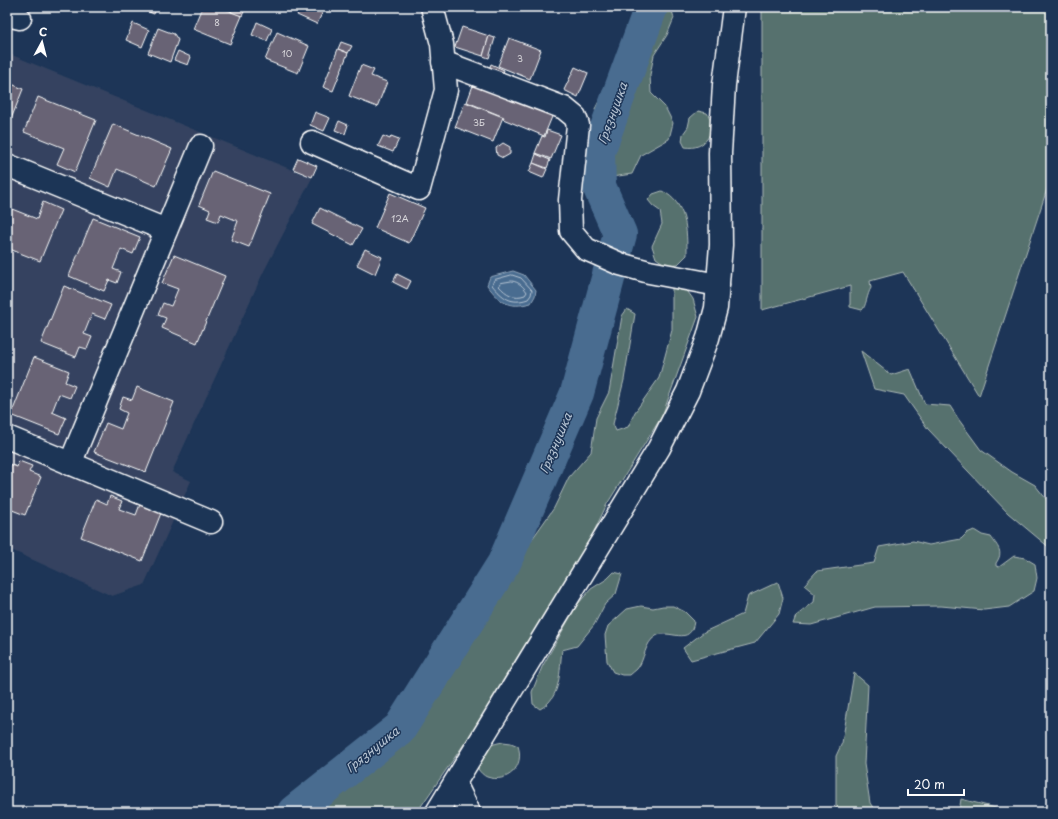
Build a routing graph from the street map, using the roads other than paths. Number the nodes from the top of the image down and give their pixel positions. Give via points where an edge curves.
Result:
1 (432, 7) edge
2 (734, 7) edge
3 (444, 62) junction
4 (312, 142) dead end
5 (201, 146) dead end
6 (7, 165) edge
7 (166, 230) junction
8 (718, 285) junction
9 (7, 437) edge
10 (70, 464) junction
11 (211, 522) dead end
12 (455, 783) junction
13 (437, 812) edge
14 (469, 812) edge

1 - 3 street
2 - 8 street via 724,85 720,153 721,246
3 - 4 street via 446,90 419,189
3 - 8 street via 564,108 575,117 578,125 570,200 571,230 586,249 620,264 649,272
5 - 7 street
6 - 7 street
7 - 10 street
8 - 12 street via 716,308 708,338 688,390 659,448
9 - 10 street
10 - 11 street
12 - 13 street
12 - 14 street

